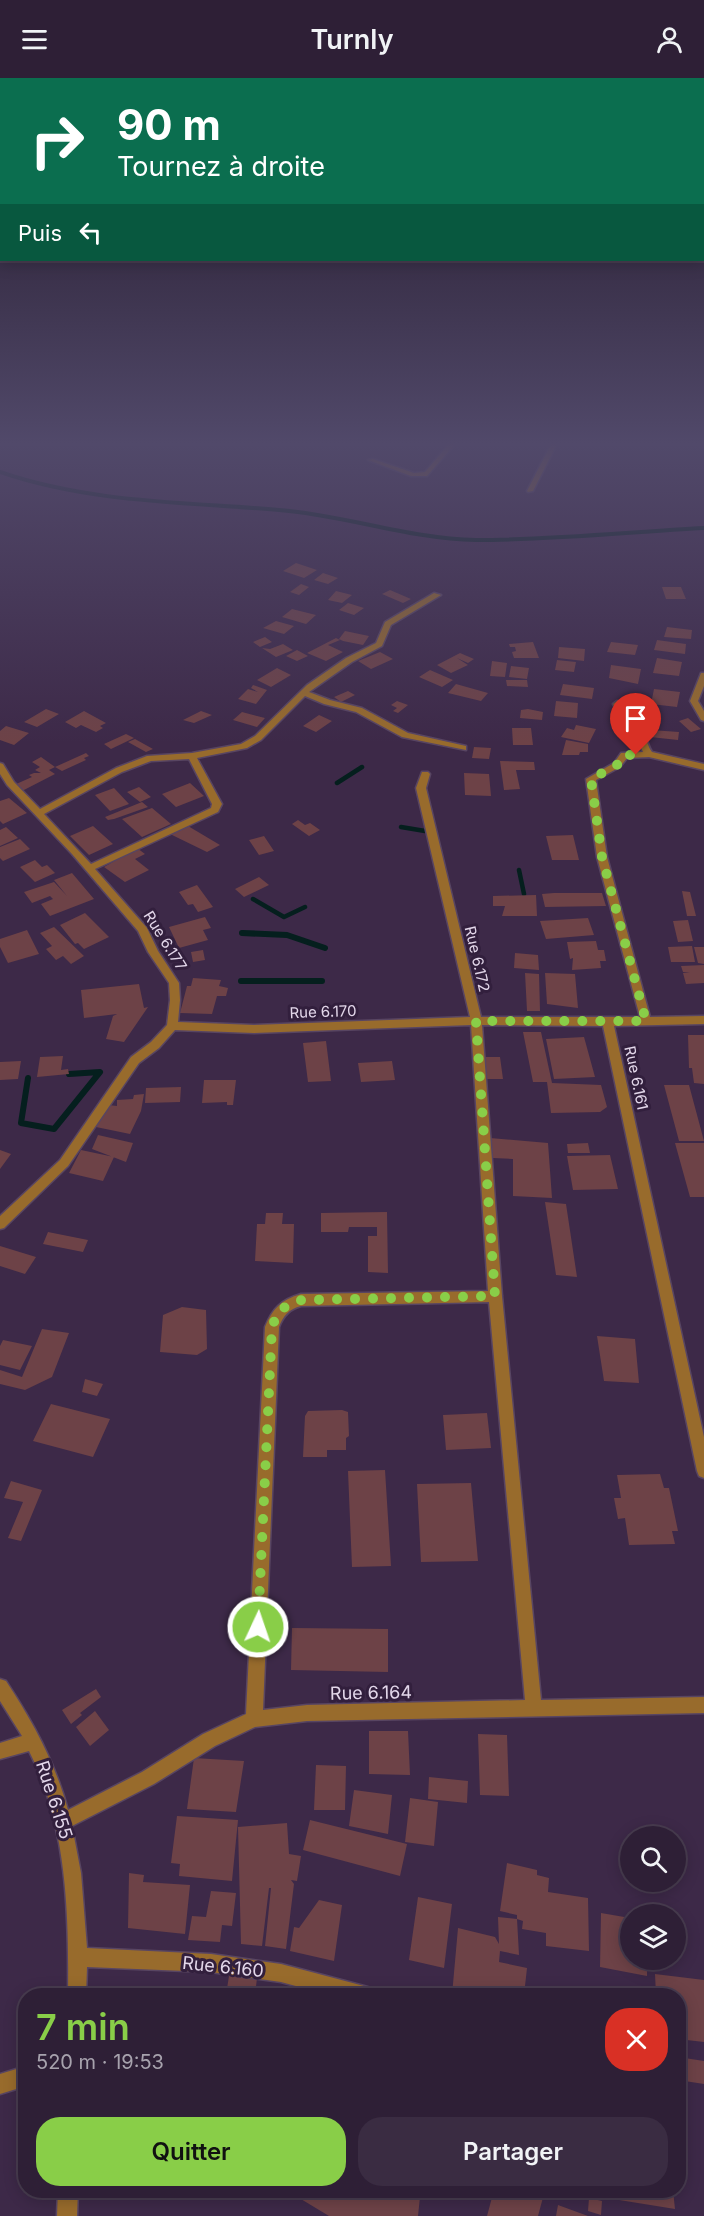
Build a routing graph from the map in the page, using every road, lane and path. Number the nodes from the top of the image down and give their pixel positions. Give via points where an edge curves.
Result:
1 (437, 595) dead end
2 (704, 678) edge
3 (304, 693) junction
4 (617, 704) dead end
5 (704, 718) edge
6 (463, 748) dead end
7 (649, 754) junction
8 (192, 756) junction
9 (0, 766) edge
10 (704, 767) edge
11 (425, 774) dead end
12 (39, 813) junction
13 (90, 868) junction
14 (704, 1020) edge
15 (476, 1021) junction
16 (646, 1021) junction
17 (608, 1022) junction
18 (171, 1026) junction
19 (0, 1224) edge
20 (495, 1296) junction
21 (704, 1471) edge
22 (0, 1687) edge
23 (704, 1705) edge
24 (534, 1709) junction
25 (254, 1719) junction
26 (34, 1741) junction
27 (0, 1751) edge
28 (64, 1821) junction
29 (78, 1957) junction
30 (77, 1988) edge
31 (338, 1988) edge
32 (18, 2078) edge
33 (0, 2084) edge
34 (68, 2198) edge
35 (67, 2216) edge

1 - 3 street via 388,624 379,644 349,660
2 - 5 street via 694,701
3 - 6 street via 359,710 405,735
3 - 8 street via 258,738 244,746
4 - 7 street via 642,721 645,750
7 - 10 street
7 - 16 street via 624,755 617,765 591,779 602,857
8 - 12 street via 150,758 119,770
8 - 13 street via 217,804 215,810
9 - 12 street, Rue 6.177 via 10,783
11 - 15 street, Rue 6.172 via 421,788
12 - 13 street, Rue 6.177
13 - 18 street, Rue 6.177 via 143,930 174,982
14 - 16 street
15 - 17 street
15 - 18 street, Rue 6.170 via 254,1029
15 - 20 street, Rue 6.172
16 - 17 street
17 - 21 street, Rue 6.161
18 - 19 street via 135,1060 64,1163
20 - 24 street, Rue 6.172
20 - 25 street via 302,1300 286,1304 277,1313 272,1327
22 - 26 street, Rue 6.155
23 - 24 street, Rue 6.164
24 - 25 street, Rue 6.164 via 307,1713
25 - 28 street, Rue 6.164
26 - 27 street
26 - 28 street, Rue 6.155
28 - 29 street, Rue 6.155 via 72,1856
29 - 30 street, Rue 6.155
29 - 31 street, Rue 6.160 via 211,1963 281,1973
32 - 33 street
34 - 35 street

